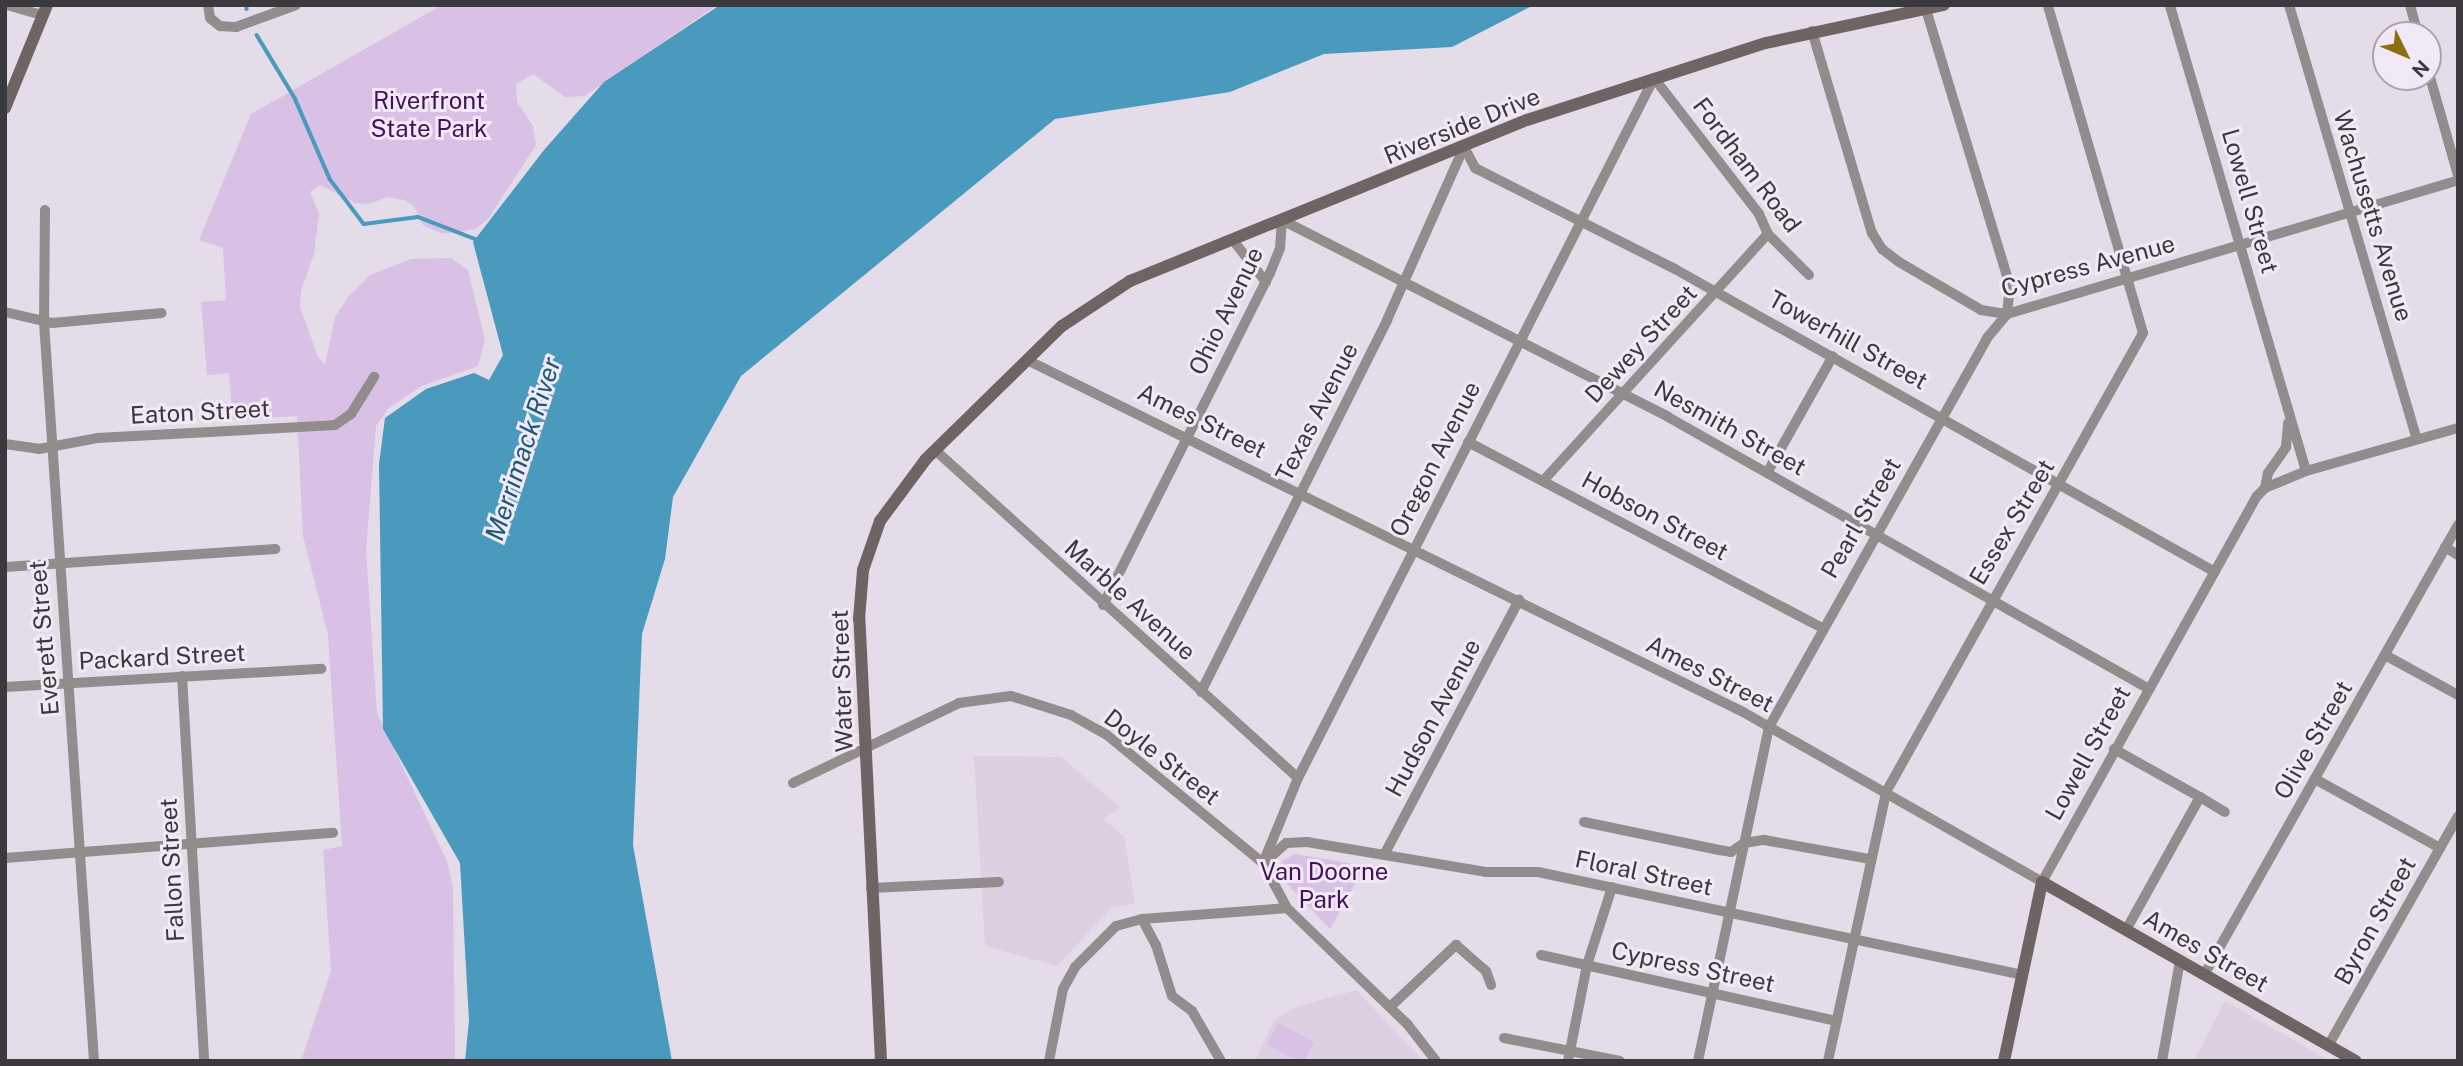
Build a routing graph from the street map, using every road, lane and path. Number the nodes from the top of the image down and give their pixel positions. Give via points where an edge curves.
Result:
1 (7, 5) edge
2 (208, 5) edge
3 (296, 5) edge
4 (1944, 5) edge
5 (2048, 5) edge
6 (2170, 5) edge
7 (2289, 5) edge
8 (1926, 9) junction
9 (45, 10) edge
10 (1812, 31) junction
11 (1654, 78) junction
12 (2434, 91) edge
13 (5, 108) edge
14 (1464, 147) junction
15 (2458, 178) edge
16 (45, 210) dead end
17 (2350, 211) junction
18 (1282, 220) junction
19 (1579, 222) junction
20 (1768, 234) junction
21 (1232, 239) junction
22 (2241, 244) junction
23 (1809, 275) dead end
24 (2130, 279) junction
25 (1405, 281) junction
26 (1266, 282) junction
27 (1717, 292) junction
28 (5, 312) edge
29 (162, 313) dead end
30 (2007, 314) junction
31 (44, 322) junction
32 (1520, 339) junction
33 (1833, 356) junction
34 (1027, 360) junction
35 (374, 377) dead end
36 (1623, 393) junction
37 (2288, 409) junction
38 (1943, 417) junction
39 (2458, 428) edge
40 (1188, 437) junction
41 (2417, 439) junction
42 (1468, 442) junction
43 (5, 444) edge
44 (51, 447) junction
45 (935, 450) junction
46 (2306, 471) junction
47 (1767, 473) junction
48 (1543, 481) junction
49 (2059, 485) junction
50 (2265, 488) junction
51 (1300, 493) junction
52 (2458, 525) edge
53 (1876, 535) junction
54 (2445, 547) junction
55 (1414, 548) junction
56 (275, 549) dead end
57 (2458, 555) edge
58 (58, 563) junction
59 (5, 567) edge
60 (2215, 572) junction
61 (1519, 600) junction
62 (1990, 600) junction
63 (1103, 605) junction
64 (1822, 628) junction
65 (2385, 655) junction
66 (321, 669) dead end
67 (182, 677) junction
68 (71, 682) junction
69 (5, 687) edge
70 (2149, 689) junction
71 (1200, 692) junction
72 (2458, 695) edge
73 (1769, 727) junction
74 (865, 748) junction
75 (2115, 749) junction
76 (1298, 778) junction
77 (2315, 779) junction
78 (793, 783) dead end
79 (1886, 792) junction
80 (2200, 797) junction
81 (2225, 812) dead end
82 (2458, 816) edge
83 (1584, 822) dead end
84 (333, 833) dead end
85 (1744, 843) junction
86 (192, 845) junction
87 (2440, 848) junction
88 (81, 853) junction
89 (1384, 855) junction
90 (5, 858) edge
91 (1870, 859) junction
92 (1263, 863) junction
93 (999, 882) dead end
94 (2042, 882) junction
95 (1612, 887) junction
96 (872, 888) junction
97 (1287, 908) junction
98 (1730, 913) junction
99 (1142, 919) junction
100 (2126, 930) junction
101 (1854, 940) junction
102 (1541, 956) dead end
103 (2180, 961) junction
104 (1587, 965) junction
105 (2021, 975) junction
106 (2204, 975) junction
107 (1491, 985) dead end
108 (1713, 993) junction
109 (1390, 1007) junction
110 (1837, 1021) junction
111 (1504, 1038) dead end
112 (2328, 1046) junction
113 (1569, 1056) edge
114 (94, 1061) edge
115 (204, 1061) edge
116 (881, 1061) edge
117 (1049, 1061) edge
118 (1221, 1061) edge
119 (1436, 1061) edge
120 (1620, 1061) edge
121 (1698, 1061) edge
122 (1828, 1061) edge
123 (2004, 1061) edge
124 (2162, 1061) edge
125 (2356, 1061) edge

1 - 9 street
2 - 3 street via 210,18 220,26 236,27
4 - 8 main road, Riverside Drive
5 - 24 street, Essex Street
6 - 22 street, Lowell Street
7 - 17 street, Wachusetts Avenue
8 - 10 main road, Riverside Drive
8 - 30 street via 2010,286
9 - 13 main road
10 - 11 main road, Riverside Drive
10 - 30 street, Cypress Avenue via 1866,215 1882,249 1981,310
11 - 14 main road, Riverside Drive via 1527,120
11 - 19 street, Oregon Avenue
11 - 20 street, Fordham Road via 1759,214
12 - 15 street
14 - 18 main road, Riverside Drive
14 - 19 street, Towerhill Street via 1475,169
14 - 25 street, Texas Avenue
15 - 17 street, Cypress Avenue
16 - 31 street, Everett Street
17 - 22 street, Cypress Avenue
17 - 41 street, Wachusetts Avenue
18 - 21 main road, Riverside Drive
18 - 25 street, Nesmith Street
18 - 26 street, Ohio Avenue via 1280,247
19 - 27 street, Towerhill Street
19 - 32 street, Oregon Avenue
20 - 23 street, Fordham Road
20 - 27 street, Dewey Street
21 - 26 street
21 - 34 main road, Riverside Drive via 1119,287 1062,326
22 - 24 street, Cypress Avenue
22 - 37 street, Lowell Street
24 - 30 street, Cypress Avenue
24 - 49 street, Essex Street via 2143,333
25 - 32 street, Nesmith Street
25 - 51 street, Texas Avenue
26 - 40 street, Ohio Avenue
27 - 33 street, Towerhill Street
27 - 36 street, Dewey Street
28 - 31 street
29 - 31 street
30 - 38 street, Pearl Street via 1987,338
31 - 44 street, Everett Street
32 - 36 street, Nesmith Street
32 - 42 street, Oregon Avenue
33 - 38 street, Towerhill Street
33 - 47 street
34 - 40 street, Ames Street
34 - 45 main road, Water Street
35 - 44 street, Eaton Street via 351,414 335,425 97,438
36 - 47 street, Nesmith Street
36 - 48 street, Dewey Street
37 - 46 street, Lowell Street
37 - 50 street, Lowell Street via 2286,447 2268,473
38 - 49 street, Towerhill Street
38 - 53 street, Pearl Street
39 - 41 street
40 - 51 street, Ames Street
40 - 63 street, Ohio Avenue
41 - 46 street
42 - 48 street, Hobson Street
42 - 55 street, Oregon Avenue
43 - 44 street, Eaton Street
44 - 58 street, Everett Street
45 - 63 street, Marble Avenue
45 - 74 main road, Water Street via 880,521 863,570 859,619
46 - 50 street
47 - 53 street, Nesmith Street
48 - 64 street, Hobson Street
49 - 60 street, Towerhill Street
49 - 62 street, Essex Street
50 - 60 street, Lowell Street
51 - 55 street, Ames Street
51 - 71 street, Texas Avenue
52 - 54 street, Olive Street
53 - 62 street, Nesmith Street
53 - 64 street, Pearl Street
54 - 57 street
54 - 65 street, Olive Street
55 - 61 street, Ames Street
55 - 76 street, Oregon Avenue
56 - 58 street
58 - 59 street
58 - 68 street, Everett Street
60 - 70 street, Lowell Street
61 - 73 street, Ames Street
61 - 89 street, Hudson Avenue
62 - 70 street, Nesmith Street
62 - 79 street, Essex Street
63 - 71 street, Marble Avenue
64 - 73 street, Pearl Street
65 - 72 street
65 - 77 street, Olive Street
66 - 67 street, Packard Street
67 - 68 street, Packard Street
67 - 86 street, Fallon Street
68 - 69 street, Packard Street
68 - 88 street, Everett Street
70 - 75 street, Lowell Street
71 - 76 street, Marble Avenue
73 - 79 street, Ames Street
73 - 85 street, Pearl Street
74 - 78 street, Doyle Street
74 - 92 street, Doyle Street via 960,704 1011,696 1035,700 1107,735
74 - 96 main road, Water Street
75 - 80 street
75 - 94 street, Lowell Street
76 - 92 street, Oregon Avenue
77 - 87 street
77 - 106 street, Olive Street
79 - 91 street, Essex Street
79 - 94 street, Ames Street
80 - 81 street
80 - 100 street
82 - 87 street, Byron Street
83 - 85 street via 1731,852
84 - 86 street
85 - 91 street via 1764,840
85 - 98 street, Pearl Street
86 - 88 street
86 - 115 street, Fallon Street
87 - 112 street, Byron Street
88 - 90 street
88 - 114 street, Everett Street
89 - 92 street, Floral Street via 1307,842 1286,843
89 - 95 street, Floral Street via 1486,872 1538,872
91 - 101 street, Essex Street
92 - 97 street
93 - 96 street
94 - 100 main road, Ames Street
94 - 105 main road, Lowell Street
95 - 98 street, Floral Street
95 - 104 street
96 - 116 main road, Water Street
97 - 99 street
97 - 109 street
98 - 101 street, Floral Street
98 - 108 street, Pearl Street
99 - 117 street via 1116,926 1075,967 1054,1017
99 - 118 street via 1156,945 1172,996 1192,1012
100 - 103 main road, Ames Street
101 - 105 street, Floral Street
101 - 110 street, Essex Street
102 - 104 street, Cypress Street
103 - 106 main road, Ames Street
103 - 124 street
104 - 108 street, Cypress Street
104 - 113 street
105 - 123 main road, Lowell Street
106 - 112 main road, Ames Street
107 - 109 street via 1486,971 1456,945
108 - 110 street, Cypress Street
108 - 121 street, Pearl Street
109 - 119 street
110 - 122 street, Essex Street
111 - 113 street
112 - 125 main road, Ames Street
113 - 120 street

